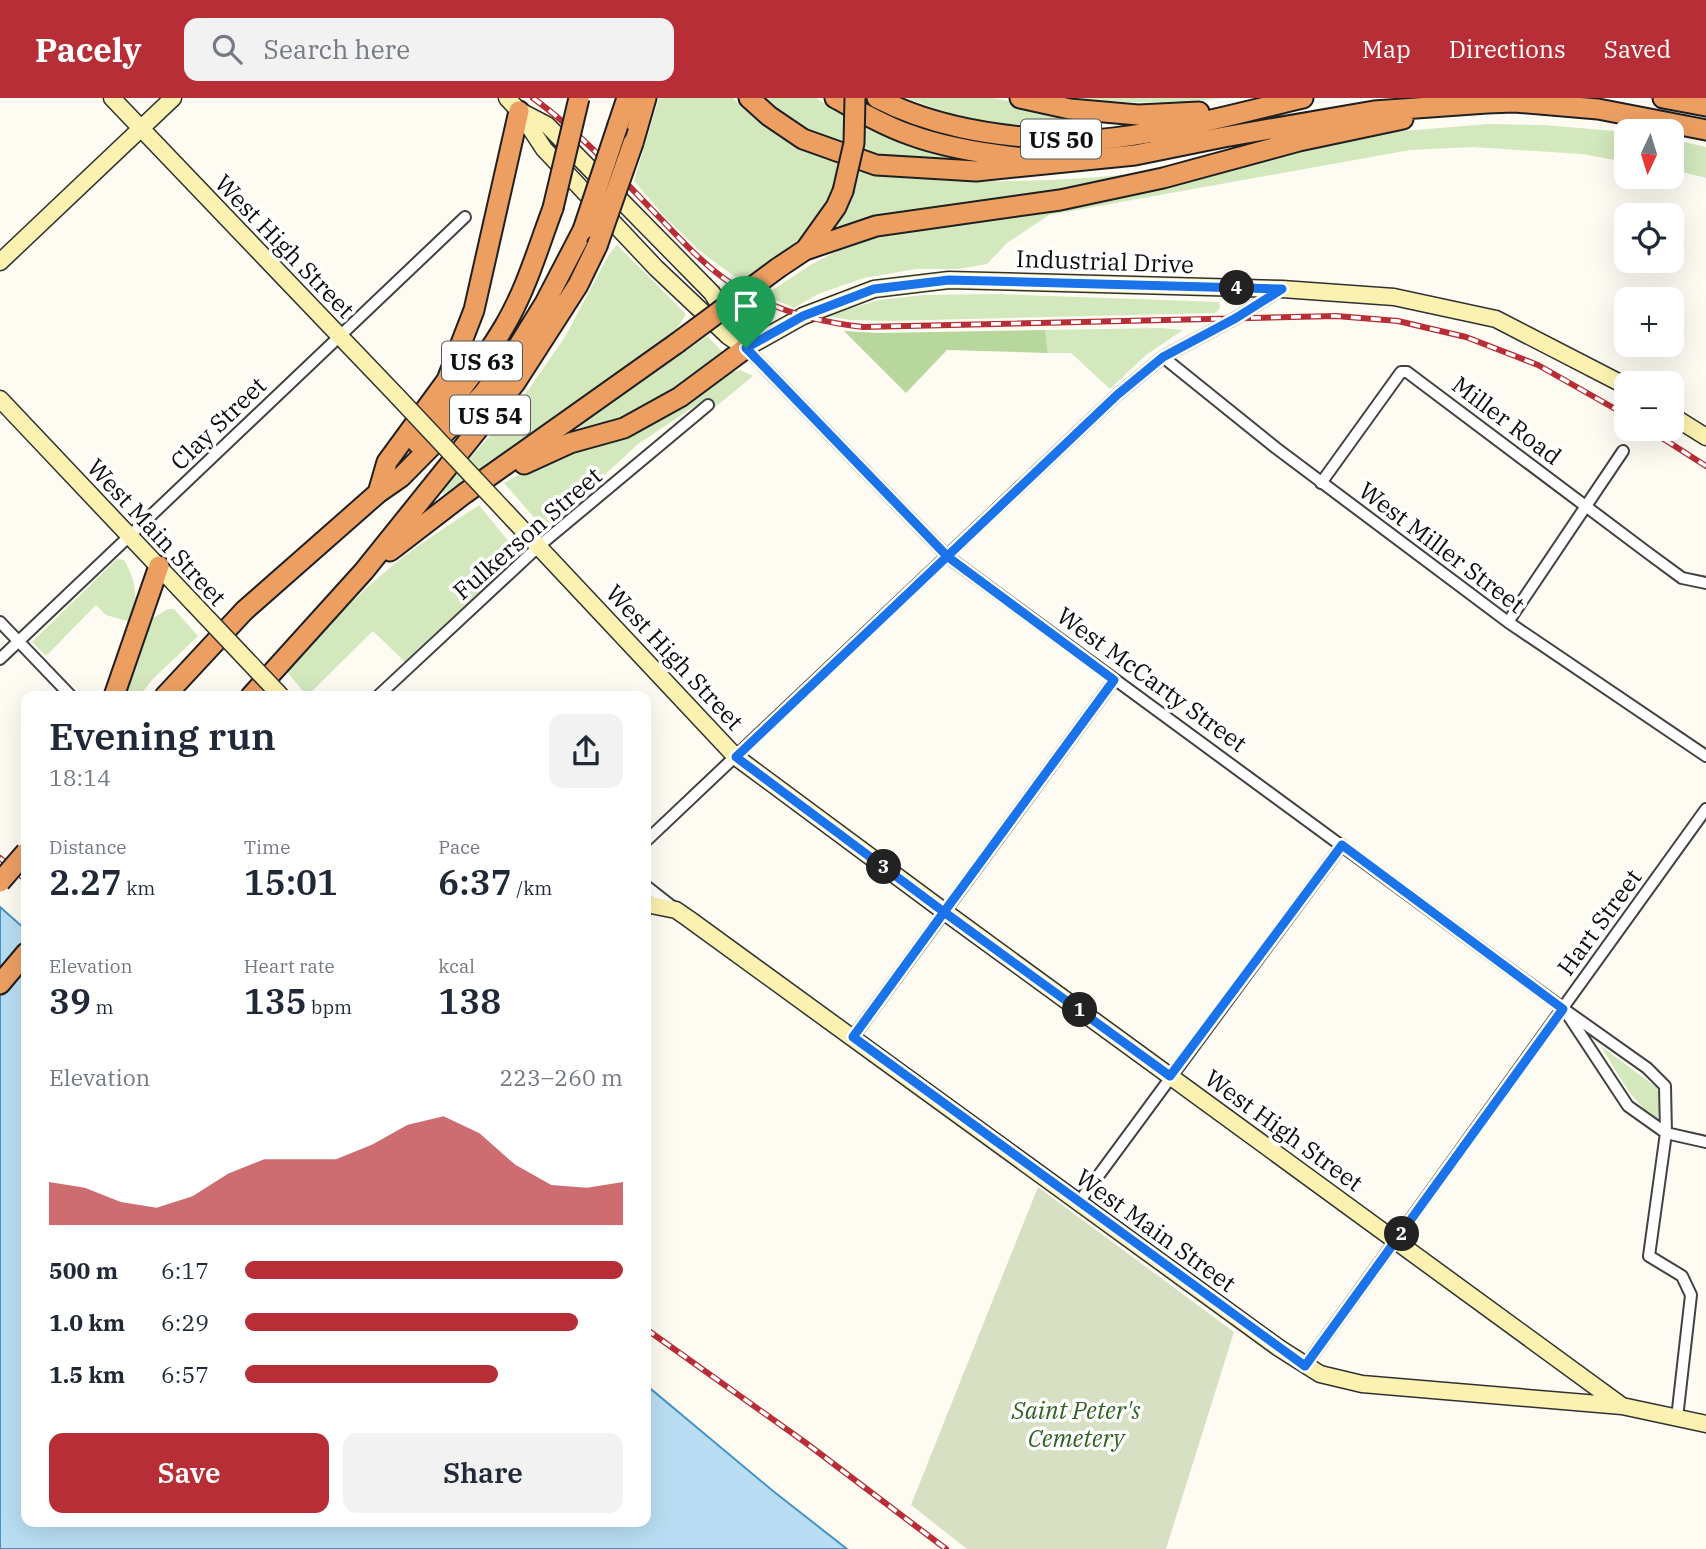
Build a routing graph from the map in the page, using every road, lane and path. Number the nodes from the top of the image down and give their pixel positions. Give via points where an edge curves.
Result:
1 (113, 98) edge
2 (173, 98) edge
3 (579, 98) edge
4 (627, 98) edge
5 (646, 98) edge
6 (749, 98) edge
7 (835, 98) edge
8 (855, 98) edge
9 (877, 98) edge
10 (1020, 98) edge
11 (1303, 98) edge
12 (1664, 98) edge
13 (1487, 103) junction
14 (513, 104) edge
15 (1706, 106) edge
16 (1249, 110) junction
17 (141, 128) junction
18 (1706, 130) edge
19 (1070, 163) junction
20 (465, 217) dead end
21 (805, 250) junction
22 (0, 262) edge
23 (1282, 289) junction
24 (340, 336) junction
25 (746, 348) junction
26 (1163, 357) junction
27 (1614, 380) edge
28 (0, 399) edge
29 (708, 405) dead end
30 (1684, 423) edge
31 (1706, 437) edge
32 (1623, 451) dead end
33 (1321, 483) junction
34 (378, 494) junction
35 (464, 494) junction
36 (1586, 505) junction
37 (131, 535) junction
38 (539, 546) junction
39 (948, 557) junction
40 (159, 566) junction
41 (364, 571) junction
42 (1706, 583) edge
43 (0, 622) edge
44 (1507, 622) junction
45 (19, 642) junction
46 (0, 659) edge
47 (1114, 680) junction
48 (66, 691) edge
49 (116, 691) edge
50 (169, 691) edge
51 (256, 691) edge
52 (276, 691) edge
53 (382, 691) edge
54 (1706, 756) edge
55 (736, 757) junction
56 (1706, 809) edge
57 (651, 836) edge
58 (1342, 845) junction
59 (21, 858) edge
60 (0, 882) edge
61 (651, 890) edge
62 (651, 905) edge
63 (676, 910) junction
64 (944, 912) junction
65 (21, 959) edge
66 (0, 984) edge
67 (1563, 1009) junction
68 (853, 1037) junction
69 (1170, 1076) junction
70 (1666, 1133) junction
71 (1706, 1142) edge
72 (1079, 1202) junction
73 (1397, 1240) junction
74 (1305, 1366) junction
75 (1622, 1406) junction
76 (1677, 1418) junction
77 (1706, 1424) edge

1 - 17 main road, West High Street
2 - 17 main road
3 - 34 highway, US 63, bridge via 553,208 505,326 468,382
4 - 34 highway, US 54, bridge via 583,230 516,350 483,394 401,477
5 - 41 highway, US 54, bridge via 597,246 578,285 515,383
6 - 19 highway via 803,139 876,165 976,171
7 - 19 highway, US 50 via 909,135 989,154
8 - 21 highway, bridge via 854,143 843,191
9 - 16 highway, US 50 via 941,125 1016,137 1093,140
10 - 16 highway via 1070,109 1138,115
11 - 16 highway, US 50
12 - 15 highway
13 - 18 highway, US 50 via 1598,109
13 - 19 highway, US 50 via 1374,111
13 - 21 highway via 1299,141 1060,200 876,226
14 - 25 main road, West McCarty Street via 544,149 656,268
14 - 25 main road, West McCarty Street via 547,125 712,293
14 - 34 highway via 474,310 447,380 387,462
17 - 22 main road
17 - 24 main road, West High Street
20 - 24 street, Clay Street
21 - 35 highway, bridge
23 - 25 main road, Industrial Drive via 949,280 874,289 803,316
23 - 26 street
23 - 27 main road, Industrial Drive via 1394,297 1496,319
24 - 37 street, Clay Street
24 - 38 main road, West High Street, bridge
25 - 35 highway via 680,397 624,428 554,449
25 - 39 street, West McCarty Street
26 - 33 street, West Miller Street
26 - 39 street via 1117,395
28 - 37 main road, West Main Street
29 - 38 street, Fulkerson Street
30 - 31 main road
32 - 36 street
33 - 36 street, Miller Road via 1401,372 1407,372
33 - 44 street, West Miller Street
34 - 50 highway, US 54 via 244,611
35 - 41 highway
36 - 42 street via 1682,578
36 - 44 street
37 - 40 main road, West Main Street
37 - 45 street, Clay Street
38 - 53 street, Fulkerson Street
38 - 55 main road, West High Street
39 - 47 street, West McCarty Street
39 - 55 street
40 - 49 highway
40 - 52 main road, West Main Street, bridge
41 - 51 highway, US 54
43 - 45 street
44 - 54 street, West Miller Street
45 - 46 street, Clay Street
45 - 48 street
47 - 58 street, West McCarty Street
47 - 64 street
55 - 57 street
55 - 64 main road, West High Street
56 - 67 street, Hart Street
58 - 67 street, West McCarty Street
58 - 69 street
59 - 60 highway, bridge
61 - 63 street
62 - 63 main road, West Main Street
63 - 68 main road, West Main Street
64 - 68 street
64 - 69 main road, West High Street
65 - 66 highway
67 - 70 street, West McCarty Street via 1628,1107
67 - 70 street, West McCarty Street via 1647,1068 1665,1086
67 - 73 street, Hart Street
68 - 72 main road, West Main Street
69 - 72 street
69 - 73 main road, West High Street
70 - 71 street, West McCarty Street
70 - 76 street via 1649,1256 1682,1276 1691,1295
72 - 74 main road, West Main Street
73 - 74 street, Hart Street
73 - 75 main road, West High Street
74 - 75 main road, West Main Street via 1362,1384
75 - 76 main road, West Main Street
76 - 77 main road, West Main Street

